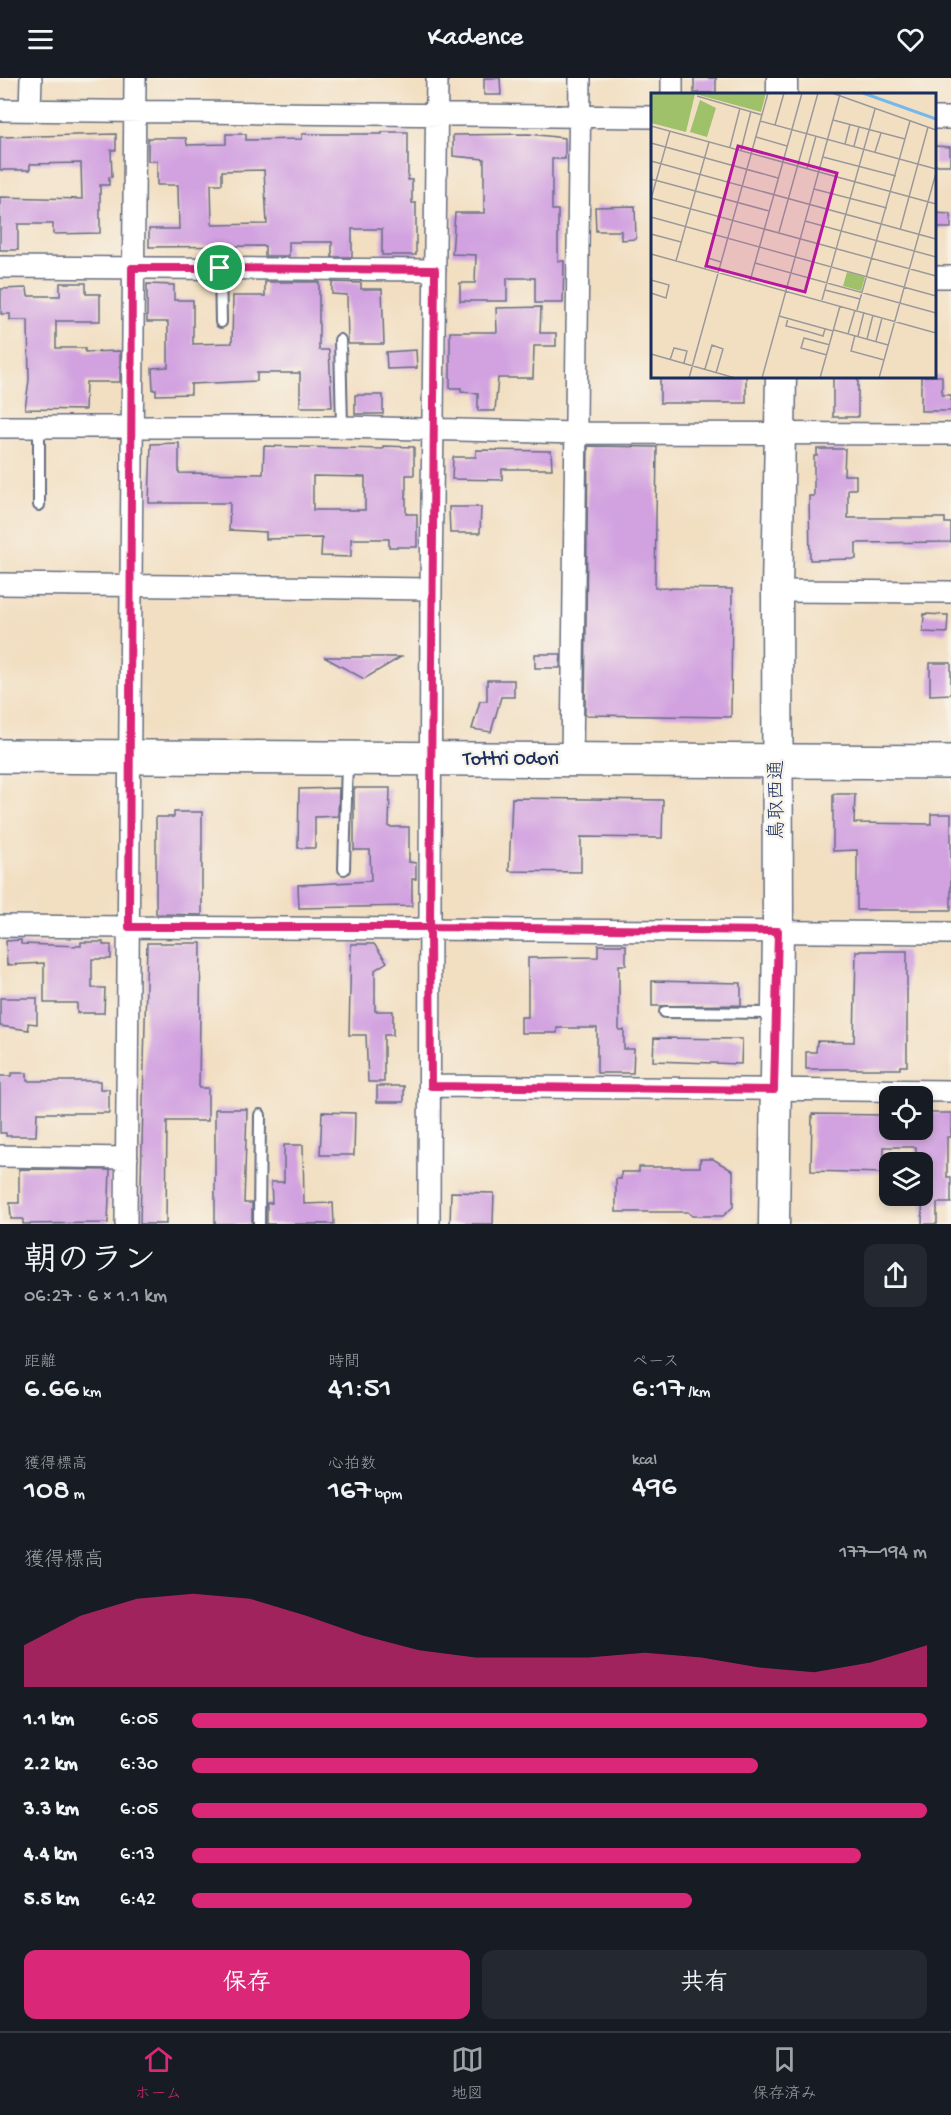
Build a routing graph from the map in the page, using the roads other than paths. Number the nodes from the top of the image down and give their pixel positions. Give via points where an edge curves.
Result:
1 (31, 78) edge
2 (135, 78) edge
3 (436, 78) edge
4 (580, 78) edge
5 (0, 110) edge
6 (30, 110) junction
7 (135, 112) junction
8 (436, 114) junction
9 (580, 114) junction
10 (651, 117) edge
11 (0, 267) edge
12 (132, 268) junction
13 (220, 268) junction
14 (435, 270) junction
15 (221, 322) dead end
16 (340, 340) dead end
17 (781, 378) edge
18 (0, 426) edge
19 (39, 427) junction
20 (131, 427) junction
21 (342, 427) junction
22 (434, 428) junction
23 (575, 434) junction
24 (781, 434) junction
25 (951, 434) edge
26 (39, 505) dead end
27 (0, 584) edge
28 (130, 586) junction
29 (431, 589) junction
30 (777, 591) junction
31 (951, 592) edge
32 (0, 756) edge
33 (130, 757) junction
34 (347, 759) junction
35 (430, 760) junction
36 (572, 761) junction
37 (777, 762) junction
38 (951, 762) edge
39 (344, 869) dead end
40 (0, 926) edge
41 (129, 927) junction
42 (430, 927) junction
43 (778, 931) junction
44 (951, 933) edge
45 (665, 1012) dead end
46 (776, 1013) junction
47 (431, 1086) junction
48 (774, 1090) junction
49 (951, 1091) edge
50 (260, 1115) dead end
51 (0, 1156) edge
52 (127, 1158) junction
53 (126, 1224) edge
54 (259, 1224) edge
55 (429, 1224) edge
56 (774, 1224) edge

1 - 6 street
2 - 7 street
3 - 8 street
4 - 9 street
5 - 6 street
6 - 7 street
7 - 8 street
7 - 12 street
8 - 9 street
8 - 14 street
9 - 10 street
9 - 23 street
11 - 12 street
12 - 13 street
12 - 20 street
13 - 14 street
13 - 15 lane
14 - 22 street
16 - 21 lane
17 - 24 street, 鳥取西通
18 - 19 street
19 - 20 street
19 - 26 lane
20 - 21 street
20 - 28 street
21 - 22 street
22 - 23 street
22 - 29 street
23 - 24 street
23 - 36 street
24 - 25 street
24 - 30 street, 鳥取西通
27 - 28 street
28 - 29 street
28 - 33 street
29 - 35 street
30 - 31 street
30 - 37 street, 鳥取西通
32 - 33 highway, Tottri Odori
33 - 34 highway, Tottri Odori
33 - 41 street
34 - 35 highway, Tottri Odori
34 - 39 lane
35 - 36 highway, Tottri Odori
35 - 42 street
36 - 37 highway, Tottri Odori
37 - 38 highway, Tottri Odori
37 - 43 street, 鳥取西通
40 - 41 street
41 - 42 street
41 - 52 street
42 - 43 street
42 - 47 street
43 - 44 street
43 - 46 street, 鳥取西通
45 - 46 lane
46 - 48 street, 鳥取西通
47 - 48 street
47 - 55 street
48 - 49 street
48 - 56 street, 鳥取西通
50 - 54 lane
51 - 52 street
52 - 53 street

